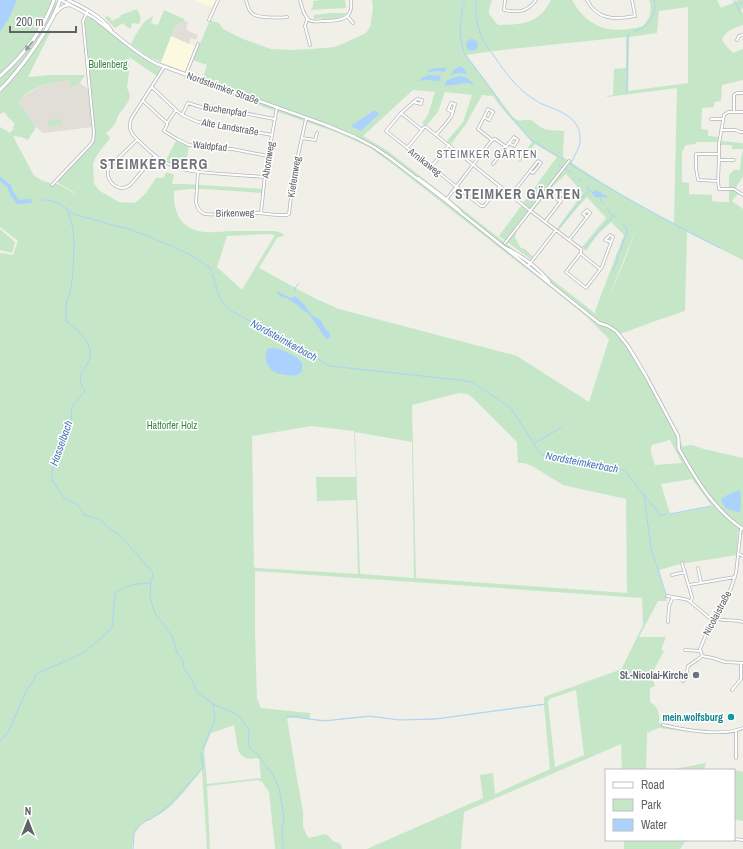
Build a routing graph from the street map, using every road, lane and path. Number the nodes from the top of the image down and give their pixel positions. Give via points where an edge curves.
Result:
1 (54, 0) edge
2 (60, 0) edge
3 (68, 0) edge
4 (72, 0) edge
5 (218, 0) edge
6 (246, 0) edge
7 (300, 0) edge
8 (351, 0) edge
9 (505, 0) edge
10 (536, 0) edge
11 (587, 0) edge
12 (632, 0) edge
13 (72, 5) junction
14 (82, 8) junction
15 (87, 12) junction
16 (347, 16) junction
17 (287, 17) dead end
18 (52, 18) junction
19 (307, 18) junction
20 (209, 20) dead end
21 (353, 23) dead end
22 (743, 35) edge
23 (737, 40) dead end
24 (198, 44) dead end
25 (310, 45) dead end
26 (164, 67) junction
27 (185, 75) junction
28 (0, 76) edge
29 (152, 87) junction
30 (0, 90) edge
31 (743, 93) edge
32 (143, 101) junction
33 (414, 102) dead end
34 (277, 108) junction
35 (176, 110) junction
36 (453, 112) junction
37 (734, 112) junction
38 (743, 112) edge
39 (401, 113) junction
40 (182, 115) junction
41 (484, 117) dead end
42 (274, 119) junction
43 (306, 119) junction
44 (711, 119) dead end
45 (723, 119) junction
46 (167, 123) junction
47 (422, 130) junction
48 (721, 130) junction
49 (743, 132) edge
50 (317, 133) dead end
51 (272, 135) junction
52 (436, 135) junction
53 (302, 138) junction
54 (137, 140) junction
55 (494, 140) junction
56 (509, 143) junction
57 (449, 145) junction
58 (505, 146) junction
59 (407, 148) junction
60 (719, 154) junction
61 (155, 156) junction
62 (268, 156) junction
63 (719, 160) junction
64 (734, 160) dead end
65 (569, 161) dead end
66 (494, 164) dead end
67 (473, 165) junction
68 (431, 167) junction
69 (530, 171) junction
70 (198, 172) junction
71 (265, 177) junction
72 (718, 181) junction
73 (52, 185) dead end
74 (500, 186) junction
75 (456, 187) junction
76 (743, 194) edge
77 (511, 195) junction
78 (446, 200) junction
79 (560, 202) dead end
80 (530, 211) junction
81 (261, 213) junction
82 (287, 215) joint
83 (587, 217) dead end
84 (545, 222) junction
85 (556, 230) junction
86 (569, 240) junction
87 (498, 242) junction
88 (611, 242) dead end
89 (505, 243) dead end
90 (580, 254) junction
91 (531, 263) junction
92 (528, 266) junction
93 (600, 269) junction
94 (554, 287) junction
95 (742, 528) edge
96 (738, 554) junction
97 (743, 556) edge
98 (682, 563) dead end
99 (698, 568) dead end
100 (685, 572) junction
101 (672, 575) dead end
102 (735, 577) junction
103 (701, 583) junction
104 (689, 585) junction
105 (667, 596) dead end
106 (673, 597) junction
107 (690, 602) junction
108 (714, 617) junction
109 (712, 620) junction
110 (668, 622) dead end
111 (743, 622) edge
112 (685, 650) dead end
113 (701, 651) junction
114 (702, 656) junction
115 (742, 663) edge
116 (683, 681) dead end
117 (732, 690) dead end
118 (663, 725) dead end
119 (743, 728) edge
120 (736, 732) junction
121 (736, 758) dead end

1 -> 28 main road via 38,34 19,58
2 - 13 street, Nordsteimker Straße
2 - 18 main road
3 - 14 street, Nordsteimker Straße
4 - 14 street
5 - 20 street
6 - 17 street via 254,15
7 - 19 street
8 - 16 street
9 - 10 street via 504,10 517,12 526,10
11 - 12 street via 594,10 612,18 635,16
13 - 15 street, Nordsteimker Straße
13 - 18 street via 61,7
14 - 15 street, Nordsteimker Straße
15 - 26 street, Nordsteimker Straße via 101,20 129,47
15 - 73 street via 83,21 94,137 91,144
16 - 19 street via 335,21 314,22
16 - 21 street
18 - 30 main road via 35,47
19 - 25 street
22 - 23 street
24 - 27 street
26 - 27 street, Nordsteimker Straße
26 - 29 street
27 - 34 street, Nordsteimker Straße
29 - 32 street
29 - 35 street, Alte Landstraße
31 - 37 street via 734,95
32 - 46 street, Waldpfad
32 - 54 street via 130,124 130,129
33 - 39 street
34 - 42 street, Ahornweg
34 - 43 street, Nordsteimker Straße
35 - 40 street, Alte Landstraße
35 - 46 street
36 - 36 street via 455,104 451,103 448,110
36 - 52 street
37 - 38 street
37 - 45 street via 726,112
39 - 47 street
39 - 59 street, Arnikaweg via 386,132
40 - 42 street, Buchenpfad via 188,103
40 - 51 street, Alte Landstraße via 198,122
41 - 55 street via 489,120 493,112 488,109 478,129
42 - 51 street, Ahornweg
43 - 53 street, Kiefernweg
43 - 78 street, Nordsteimker Straße via 374,147
44 - 45 street
45 - 48 street
46 - 62 street, Waldpfad via 164,131 185,143
47 - 52 street via 426,127
47 - 59 street
48 - 49 street
48 - 60 street
50 - 53 street via 315,140
51 - 62 street, Ahornweg
52 - 57 street
53 - 82 street, Kiefernweg
54 - 61 street
54 - 61 street via 109,167 108,176 111,182 119,188 127,187
55 - 58 street
55 - 67 street
56 - 56 street via 514,137 518,140 514,146
56 - 58 street
57 - 67 street
57 - 68 street
58 - 66 street
59 - 68 street, Arnikaweg
60 - 63 street
60 - 72 street via 696,154 698,180
61 - 70 street via 178,168
62 - 71 street, Ahornweg
63 - 64 street
63 - 72 street
65 - 80 street
67 - 74 street
67 - 75 street
68 - 75 street, Arnikaweg
69 - 69 street via 538,161 541,164 534,173
69 - 77 street
70 - 71 street
70 - 81 street, Birkenweg via 196,202 202,212
71 - 81 street, Ahornweg
72 - 76 street via 719,188 733,189
74 - 75 street, Arnikaweg via 484,206
74 - 77 street
75 - 78 street
77 - 80 street
78 - 87 street, Nordsteimker Straße
79 - 84 street
80 - 84 street
80 - 89 street
81 - 82 street, Birkenweg
83 - 86 street
84 - 85 street
85 - 86 street
85 - 91 street
86 - 90 street via 581,249
87 - 91 street
87 - 92 street
88 - 93 street
90 - 93 street
90 - 93 street via 566,272 581,285 586,288
91 - 92 street
91 - 94 street
92 - 94 street
94 - 95 street via 599,323 616,331 628,346 678,436 679,449 695,476 725,514
95 - 96 street, Nicolaistraße
96 - 97 street
96 - 102 street, Nicolaistraße
98 - 100 street
99 - 103 street
100 - 101 street
100 - 104 street
102 - 103 street
102 - 108 street, Nicolaistraße
103 - 104 street
104 - 107 street via 692,597
105 - 106 street
106 - 107 street
106 - 110 street via 669,606
107 - 109 street
108 - 109 street, Nicolaistraße
108 - 111 street
109 - 113 street, Nicolaistraße
112 - 113 street
113 - 114 street, Nicolaistraße
114 - 115 street
114 - 116 street via 688,666
115 - 117 street via 740,679
118 - 120 street via 702,732
119 - 120 street
120 - 121 street

